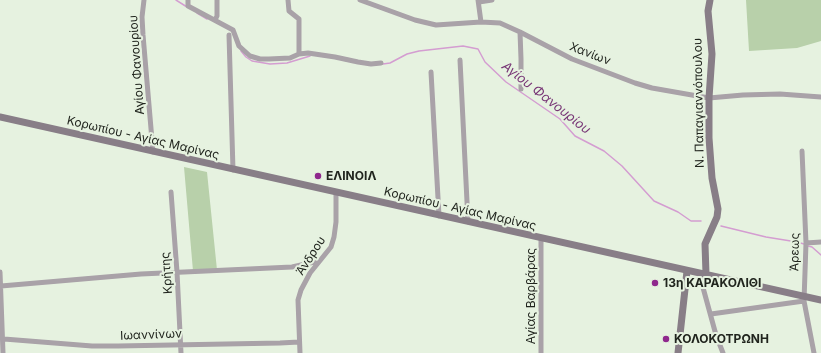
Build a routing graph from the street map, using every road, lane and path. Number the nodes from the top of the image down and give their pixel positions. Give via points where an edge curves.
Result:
1 (144, 0) edge
2 (217, 0) edge
3 (288, 0) edge
4 (360, 0) edge
5 (492, 0) edge
6 (710, 0) edge
7 (479, 1) edge
8 (188, 3) edge
9 (215, 20) junction
10 (481, 22) junction
11 (520, 32) junction
12 (229, 35) dead end
13 (298, 54) junction
14 (460, 60) dead end
15 (382, 63) dead end
16 (430, 72) dead end
17 (521, 89) dead end
18 (821, 97) edge
19 (709, 98) junction
20 (0, 118) edge
21 (802, 151) dead end
22 (153, 152) junction
23 (233, 170) junction
24 (171, 192) dead end
25 (336, 193) junction
26 (439, 216) junction
27 (468, 222) junction
28 (542, 239) junction
29 (821, 242) edge
30 (806, 246) junction
31 (319, 261) junction
32 (687, 271) junction
33 (0, 272) edge
34 (177, 272) junction
35 (703, 274) junction
36 (1, 286) edge
37 (804, 299) junction
38 (821, 300) edge
39 (711, 314) junction
40 (4, 339) junction
41 (299, 342) junction
42 (181, 344) junction
43 (3, 353) edge
44 (181, 353) edge
45 (300, 353) edge
46 (541, 353) edge
47 (678, 353) edge
48 (723, 353) edge
49 (814, 353) edge

1 - 22 street, Αγίου Φανουρίου via 142,17
2 - 9 street
3 - 13 street via 289,12 300,22
4 - 10 street, Χανίων via 414,20 436,25
5 - 7 street
6 - 19 main road, Ν. Παπαγιαννόπουλου via 708,11 712,54
7 - 10 street
8 - 9 street
9 - 13 street via 233,30 240,46 250,56 269,59 290,58
10 - 11 street, Χανίων via 500,23
11 - 17 street
11 - 19 street, Χανίων via 572,59 635,83
12 - 23 street
13 - 15 street via 308,53 371,64
14 - 27 street
16 - 26 street
18 - 19 street, Χανίων via 780,94
19 - 35 main road, Ν. Παπαγιαννόπουλου via 710,160 718,209 705,244
20 - 22 main road, Κορωπίου - Αγίας Μαρίνας
21 - 30 street, Άρεως
22 - 23 main road, Κορωπίου - Αγίας Μαρίνας
23 - 25 main road, Κορωπίου - Αγίας Μαρίνας
24 - 34 street, Κρήτης
25 - 26 main road, Κορωπίου - Αγίας Μαρίνας
25 - 31 street, Άνδρου via 334,237 331,247
26 - 27 main road, Κορωπίου - Αγίας Μαρίνας
27 - 28 main road, Κορωπίου - Αγίας Μαρίνας
28 - 32 main road, Κορωπίου - Αγίας Μαρίνας
28 - 46 street, Αγίας Βαρβάρας
29 - 30 street
30 - 37 street, Άρεως
31 - 34 street via 292,267
31 - 41 street, Άνδρου via 310,273 298,300
32 - 35 main road, Κορωπίου - Αγίας Μαρίνας
32 - 47 main road
33 - 36 street
34 - 36 street
34 - 42 street, Κρήτης
35 - 37 main road, Κορωπίου - Αγίας Μαρίνας
35 - 39 street
36 - 40 street
37 - 38 main road, Κορωπίου - Αγίας Μαρίνας
37 - 39 street
37 - 49 street, Άρεως
39 - 48 street
40 - 42 street, Ιωαννίνων via 92,346
40 - 43 street
41 - 42 street, Ιωαννίνων
41 - 45 street, Άνδρου
42 - 44 street, Κρήτης

